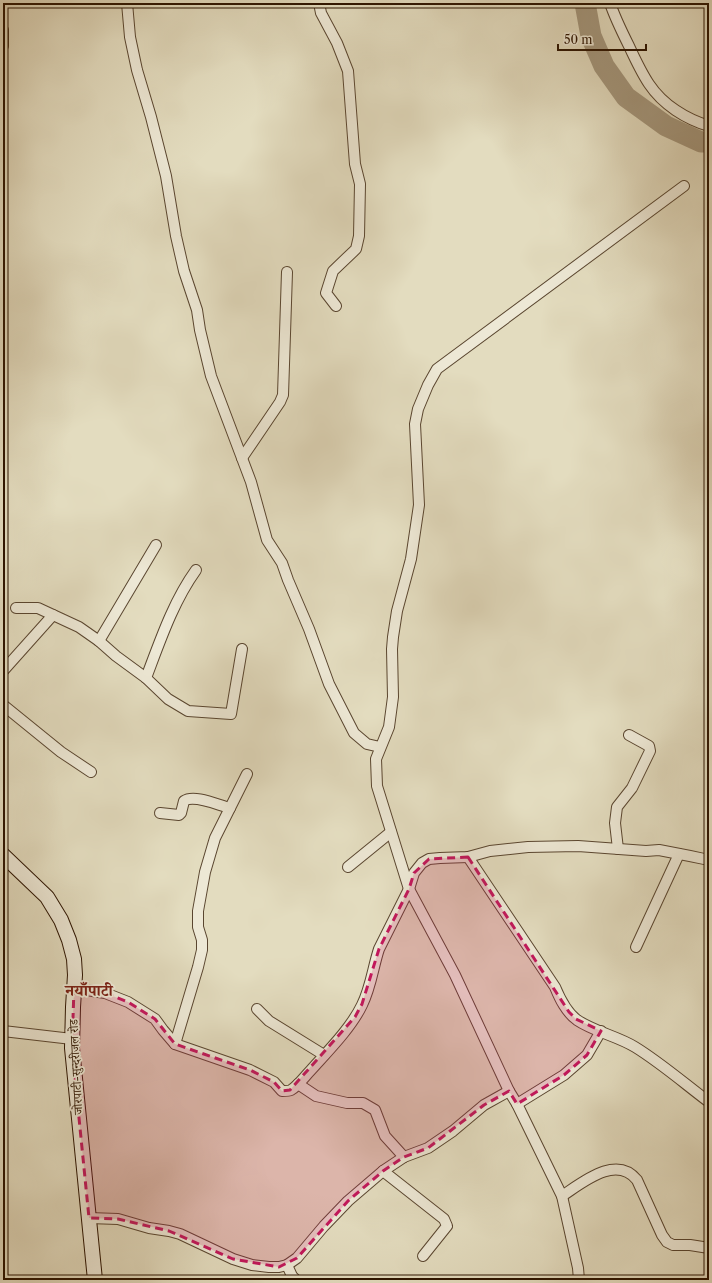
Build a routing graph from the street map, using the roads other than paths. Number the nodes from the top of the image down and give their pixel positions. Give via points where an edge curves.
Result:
1 (127, 3) edge
2 (318, 3) edge
3 (610, 3) edge
4 (3, 30) edge
5 (3, 46) edge
6 (709, 126) edge
7 (684, 186) dead end
8 (287, 272) dead end
9 (336, 306) dead end
10 (242, 458) junction
11 (156, 545) dead end
12 (196, 570) dead end
13 (16, 608) dead end
14 (53, 615) junction
15 (99, 641) junction
16 (242, 650) dead end
17 (3, 671) edge
18 (146, 678) junction
19 (3, 705) edge
20 (630, 736) dead end
21 (380, 747) junction
22 (91, 772) dead end
23 (247, 774) dead end
24 (230, 808) junction
25 (160, 813) dead end
26 (391, 832) junction
27 (618, 849) junction
28 (679, 854) junction
29 (3, 855) edge
30 (468, 857) junction
31 (709, 860) edge
32 (348, 867) dead end
33 (409, 889) junction
34 (636, 947) dead end
35 (74, 988) junction
36 (257, 1009) dead end
37 (3, 1031) edge
38 (601, 1031) junction
39 (72, 1039) junction
40 (175, 1044) junction
41 (324, 1055) junction
42 (298, 1084) junction
43 (509, 1091) junction
44 (709, 1102) edge
45 (517, 1104) junction
46 (404, 1157) junction
47 (383, 1171) junction
48 (562, 1196) junction
49 (89, 1218) junction
50 (709, 1248) edge
51 (423, 1256) dead end
52 (287, 1265) junction
53 (95, 1280) edge
54 (296, 1280) edge
55 (579, 1280) edge

1 - 10 street via 130,37 137,70 166,176 184,271 198,310 211,376
2 - 9 street via 348,71 355,164 360,184 359,236 356,249 333,271 326,293
3 - 6 street via 638,66 650,86 670,107 697,123
4 - 5 street
7 - 21 street via 437,369 428,385 415,424 419,505 411,559 397,611 392,649 393,697 389,727
8 - 10 street via 283,395
10 - 21 street via 267,540 282,563 330,684 354,733 368,744
11 - 15 street
12 - 18 street via 176,603
13 - 14 street via 38,608
14 - 15 street via 79,627
14 - 17 street
15 - 18 street
16 - 18 street via 231,714 188,711 168,699
19 - 22 street via 61,752
20 - 27 street via 649,746 650,751 632,788 617,806 615,823
21 - 26 street via 376,759 377,786
23 - 24 street
24 - 25 street via 188,798 184,800 181,813
24 - 40 street via 215,838 205,872 198,911 202,950
26 - 32 street
26 - 33 street
27 - 28 street via 659,850
27 - 30 street via 578,846 528,847 490,851
28 - 31 street
28 - 34 street
29 - 35 main road, जोरपाटी-सुन्दरीजल रोड via 47,897 61,920 74,959
30 - 33 street via 429,859 414,873
30 - 38 street via 569,1012 576,1019
33 - 41 street via 379,949 362,1004 355,1017
33 - 43 street via 455,975
35 - 39 main road, जोरपाटी-सुन्दरीजल रोड
35 - 40 street via 105,992 128,1002 156,1019
36 - 41 street via 269,1020
37 - 39 street
38 - 44 street via 636,1048
38 - 45 street via 587,1056 564,1075
39 - 49 main road, जोरपाटी-सुन्दरीजल रोड
40 - 42 street via 250,1070 274,1082 282,1091 290,1090
41 - 42 street
42 - 46 street via 316,1096 347,1103 363,1103 375,1110 385,1136
43 - 45 street
43 - 46 street via 484,1105 428,1148
45 - 48 street
46 - 47 street
47 - 51 street via 444,1219 447,1226
47 - 52 street via 348,1201 297,1258
48 - 50 street via 592,1176 607,1170 625,1171 637,1180 667,1242 673,1245
48 - 55 street
49 - 52 street via 118,1219 180,1234 233,1259 252,1265
49 - 53 main road, जोरपाटी-सुन्दरीजल रोड
52 - 54 street

